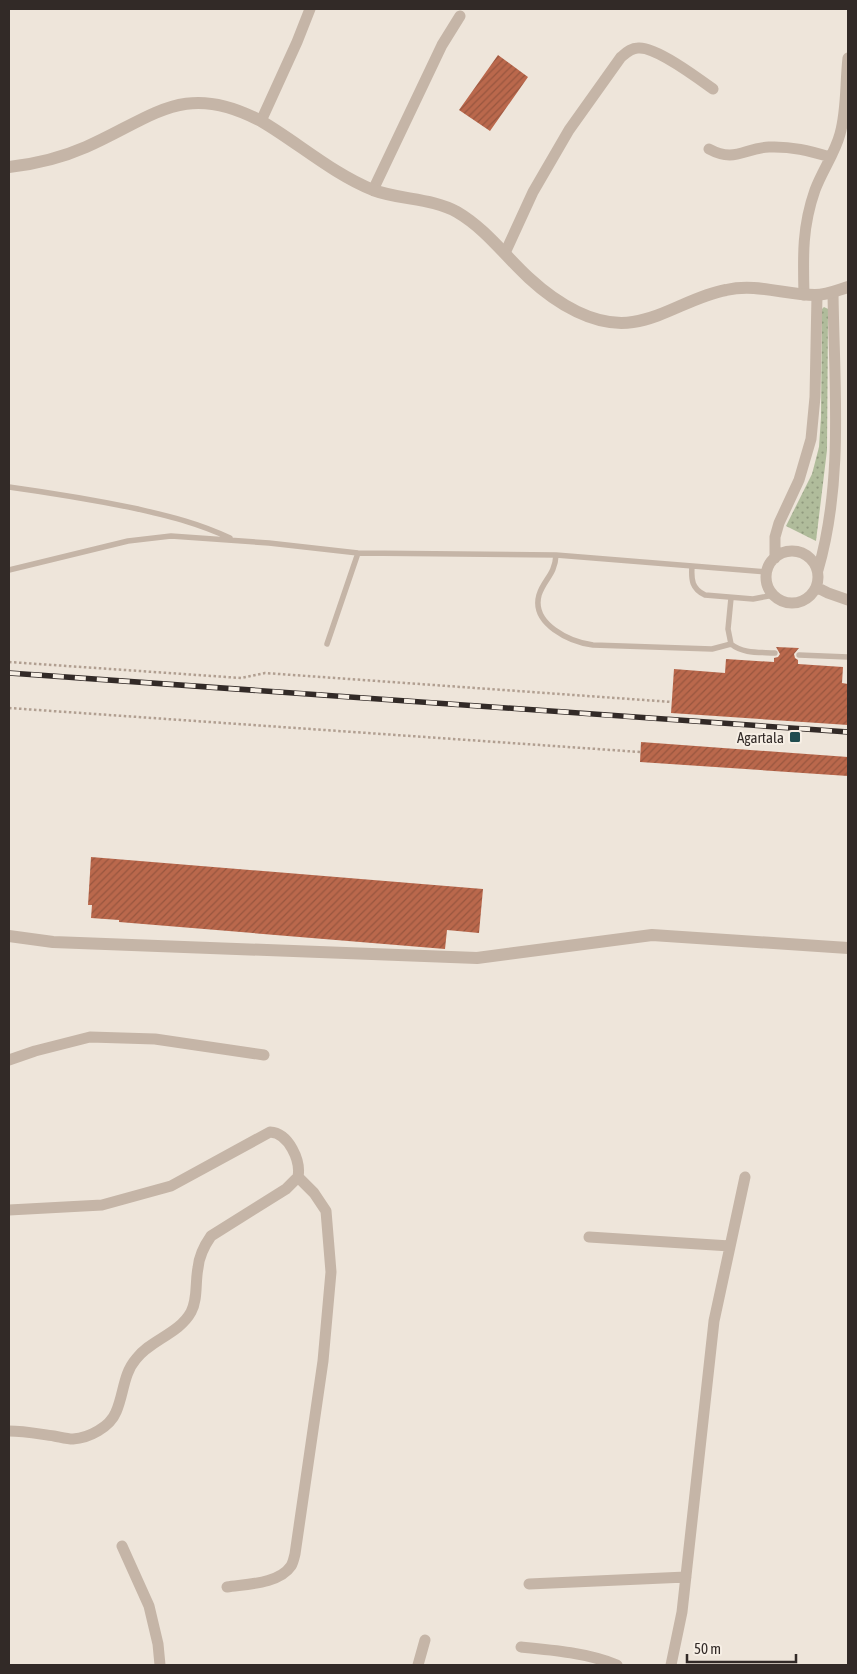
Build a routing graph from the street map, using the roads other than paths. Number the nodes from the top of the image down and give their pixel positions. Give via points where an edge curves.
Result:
1 (310, 9) edge
2 (460, 16) dead end
3 (848, 58) edge
4 (713, 88) dead end
5 (260, 121) junction
6 (709, 149) dead end
7 (830, 157) junction
8 (9, 167) edge
9 (373, 190) junction
10 (505, 253) junction
11 (848, 287) edge
12 (833, 292) junction
13 (811, 295) junction
14 (9, 487) edge
15 (234, 540) junction
16 (358, 552) junction
17 (556, 555) junction
18 (775, 558) junction
19 (692, 566) junction
20 (9, 570) edge
21 (818, 570) junction
22 (767, 572) junction
23 (816, 587) junction
24 (774, 595) junction
25 (731, 598) junction
26 (848, 600) edge
27 (327, 644) dead end
28 (731, 644) junction
29 (775, 653) dead end
30 (798, 655) dead end
31 (848, 658) edge
32 (9, 936) edge
33 (848, 948) edge
34 (264, 1054) dead end
35 (9, 1060) edge
36 (298, 1177) junction
37 (744, 1177) dead end
38 (9, 1210) edge
39 (588, 1237) dead end
40 (730, 1246) junction
41 (9, 1430) edge
42 (122, 1546) dead end
43 (686, 1577) junction
44 (529, 1584) dead end
45 (227, 1587) dead end
46 (425, 1640) dead end
47 (521, 1647) dead end
48 (160, 1665) edge
49 (418, 1665) edge
50 (617, 1665) edge
51 (671, 1665) edge

1 - 5 street
2 - 9 street via 442,45
3 - 7 street via 844,119
4 - 10 street via 649,50 630,50 621,57 569,130 533,192
5 - 8 street via 246,113 209,103 175,105 86,147 56,158
5 - 9 street
6 - 7 street via 731,156 767,147 790,147
7 - 13 street via 815,190 805,226 802,249
9 - 10 street via 454,211 471,221
10 - 13 street via 528,278 568,308 611,322 631,323 649,319 703,297 746,287
11 - 12 street
12 - 13 street
12 - 21 street via 834,469 828,528
13 - 18 street via 815,413 812,439 799,480 779,523
14 - 15 lane via 93,499 186,520
15 - 16 lane
15 - 20 lane via 171,536 128,541
16 - 17 lane
16 - 27 lane
17 - 19 lane
17 - 28 lane via 538,606 546,620 569,639 594,645 712,649
18 - 21 street via 782,553 800,552 808,555
18 - 22 street
19 - 22 lane
19 - 25 lane via 691,578 698,592
21 - 23 street
22 - 24 street
23 - 24 street via 805,600 797,602 788,603
23 - 26 street
24 - 25 lane via 753,599
25 - 28 lane via 728,629
28 - 29 lane via 745,651
30 - 31 lane
32 - 33 street via 52,942 477,958 652,935
34 - 35 street via 155,1039 90,1037
36 - 38 street via 298,1165 287,1141 278,1133 270,1132 171,1186 102,1205
36 - 41 street via 286,1189 211,1236 203,1247 191,1313 183,1323 137,1356 129,1368 117,1411 100,1430 73,1439
36 - 45 street via 326,1210 331,1272 323,1361 295,1554 292,1565 279,1576
37 - 40 street
39 - 40 street
40 - 43 street via 714,1321
42 - 48 street via 149,1606
43 - 44 street
43 - 51 street
46 - 49 street
47 - 50 street via 578,1654

